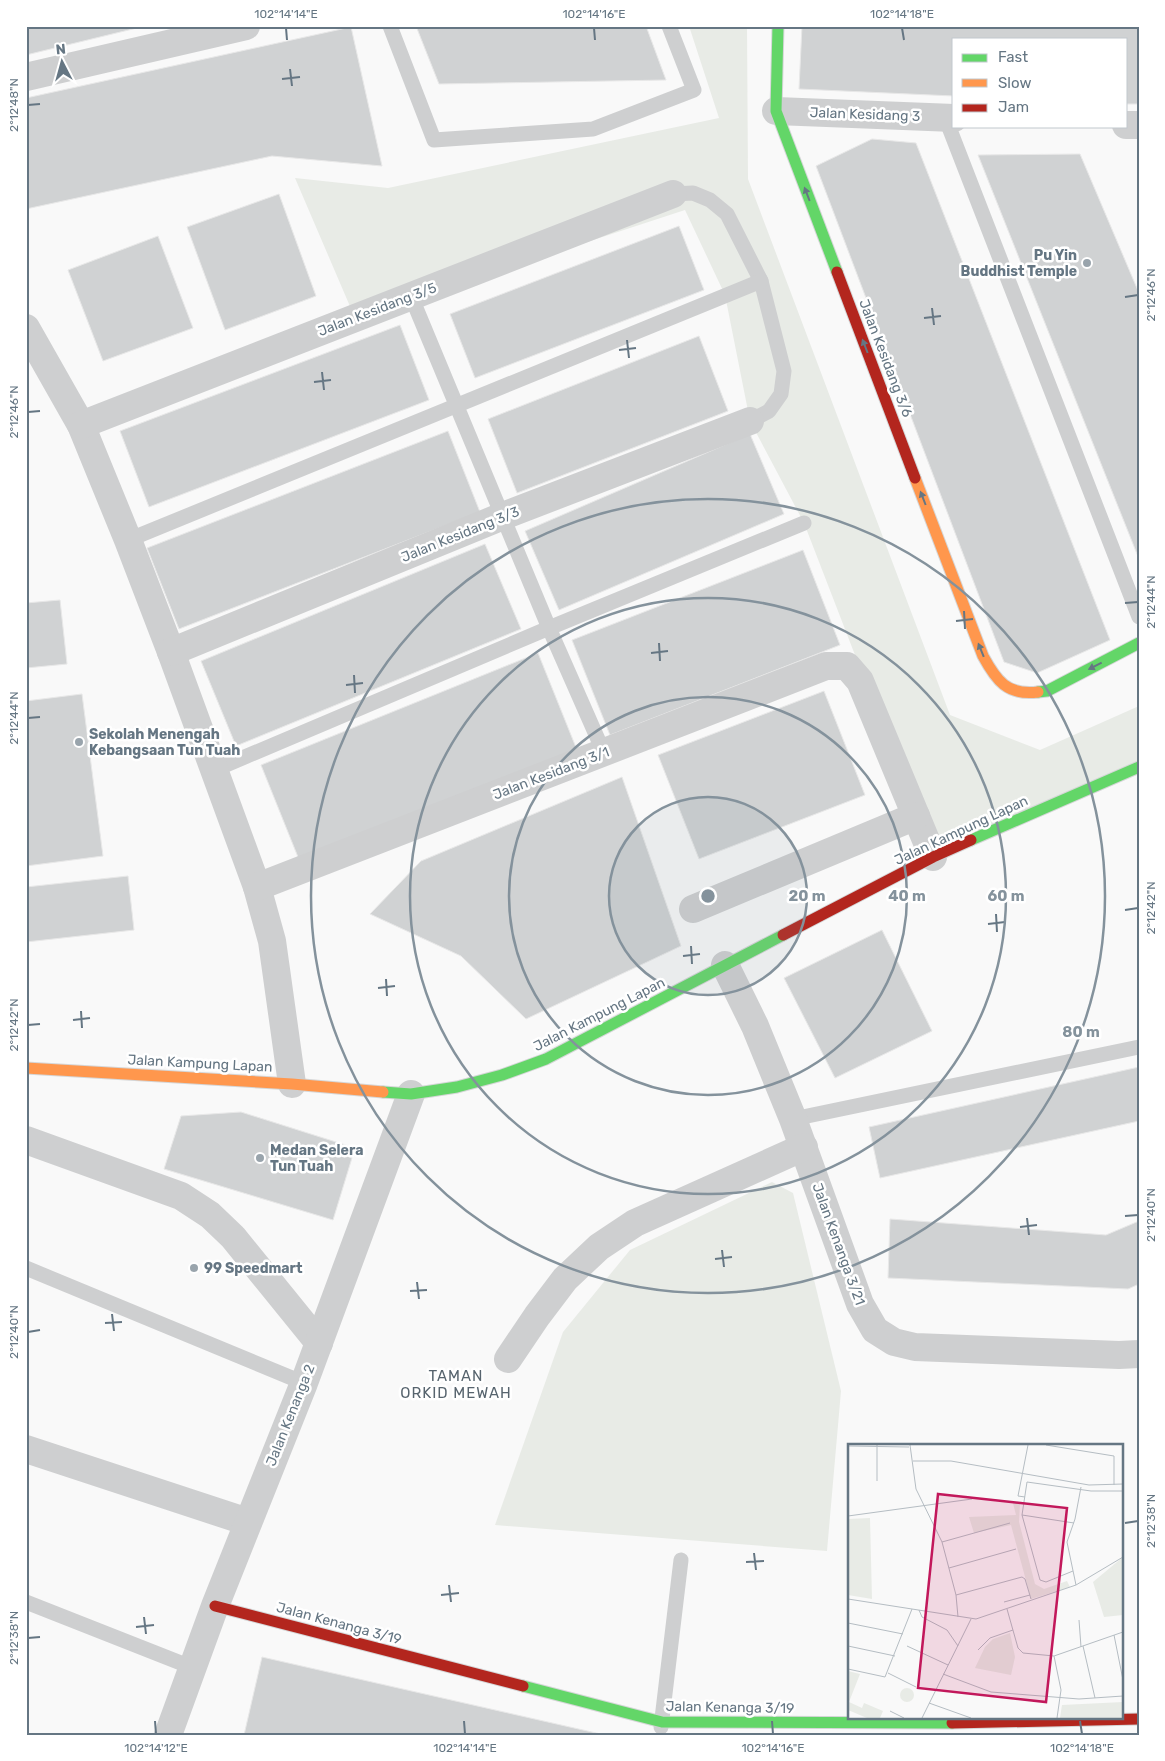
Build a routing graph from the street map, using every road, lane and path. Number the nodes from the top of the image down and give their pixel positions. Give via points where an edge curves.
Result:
1 (246, 26) edge
2 (390, 26) edge
3 (669, 26) edge
4 (778, 26) edge
5 (26, 77) edge
6 (776, 111) junction
7 (950, 117) edge
8 (954, 128) edge
9 (673, 194) joint
10 (761, 281) junction
11 (411, 296) junction
12 (26, 328) edge
13 (456, 405) junction
14 (750, 421) joint
15 (81, 426) junction
16 (503, 516) junction
17 (804, 523) dead end
18 (128, 540) junction
19 (1139, 617) edge
20 (549, 628) junction
21 (1139, 643) edge
22 (171, 652) junction
23 (604, 753) junction
24 (1139, 767) edge
25 (214, 770) junction
26 (916, 816) junction
27 (933, 857) junction
28 (257, 887) junction
29 (693, 909) dead end
30 (725, 965) junction
31 (1139, 1047) edge
32 (26, 1068) edge
33 (292, 1084) junction
34 (411, 1094) junction
35 (793, 1119) junction
36 (26, 1140) edge
37 (804, 1147) junction
38 (26, 1268) edge
39 (319, 1343) junction
40 (1139, 1354) edge
41 (508, 1359) dead end
42 (304, 1382) junction
43 (26, 1449) edge
44 (248, 1522) junction
45 (681, 1560) dead end
46 (26, 1602) edge
47 (215, 1606) junction
48 (191, 1668) junction
49 (1139, 1719) edge
50 (953, 1720) edge
51 (660, 1729) edge
52 (168, 1735) edge

1 - 5 street
2 - 3 lane via 434,140 592,130 694,90
4 - 6 street, Jalan Kesidang 3/6
6 - 7 street, Jalan Kesidang 3
21 -> 6 street, Jalan Kesidang 3/6 via 1047,691 1025,694 1008,690 993,674 983,656
8 - 19 lane
9 - 10 lane via 692,194 710,200 727,214
9 - 11 street, Jalan Kesidang 3/5
10 - 13 lane
10 - 14 lane via 784,371 781,394 769,411
11 - 13 lane
11 - 15 street, Jalan Kesidang 3/5
12 - 15 street
13 - 16 lane
13 - 18 lane
14 - 16 street, Jalan Kesidang 3/3
15 - 18 street
16 - 20 lane
16 - 22 street, Jalan Kesidang 3/3
17 - 20 lane
18 - 22 street
20 - 23 lane
20 - 25 lane
22 - 25 street
23 - 26 street, Jalan Kesidang 3/1 via 826,666 846,666 860,681
23 - 28 street, Jalan Kesidang 3/1
24 - 27 street, Jalan Kampung Lapan
25 - 28 street
26 - 27 street
26 - 29 street
27 - 30 street, Jalan Kampung Lapan
28 - 33 street via 272,941
30 - 34 street, Jalan Kampung Lapan via 546,1059 457,1087
30 - 35 street, Jalan Kenanga 3/21 via 755,1026
31 - 35 lane
32 - 33 street, Jalan Kampung Lapan
33 - 34 street, Jalan Kampung Lapan
34 - 39 street, Jalan Kenanga 2
35 - 37 street, Jalan Kenanga 3/21
36 - 39 street via 181,1196 210,1215 233,1237
37 - 40 street, Jalan Kenanga 3/21 via 860,1304 875,1330 894,1342 915,1347
37 - 41 street via 635,1223 599,1247 565,1279
38 - 42 lane
39 - 42 street, Jalan Kenanga 2
42 - 44 street, Jalan Kenanga 2
43 - 44 street
44 - 47 street, Jalan Kenanga 2
45 - 51 lane
46 - 48 lane
47 - 48 street, Jalan Kenanga 2
47 - 51 street, Jalan Kenanga 3/19
48 - 52 street, Jalan Kenanga 2
49 - 50 street, Jalan Kenanga 3/19
50 - 51 street, Jalan Kenanga 3/19

